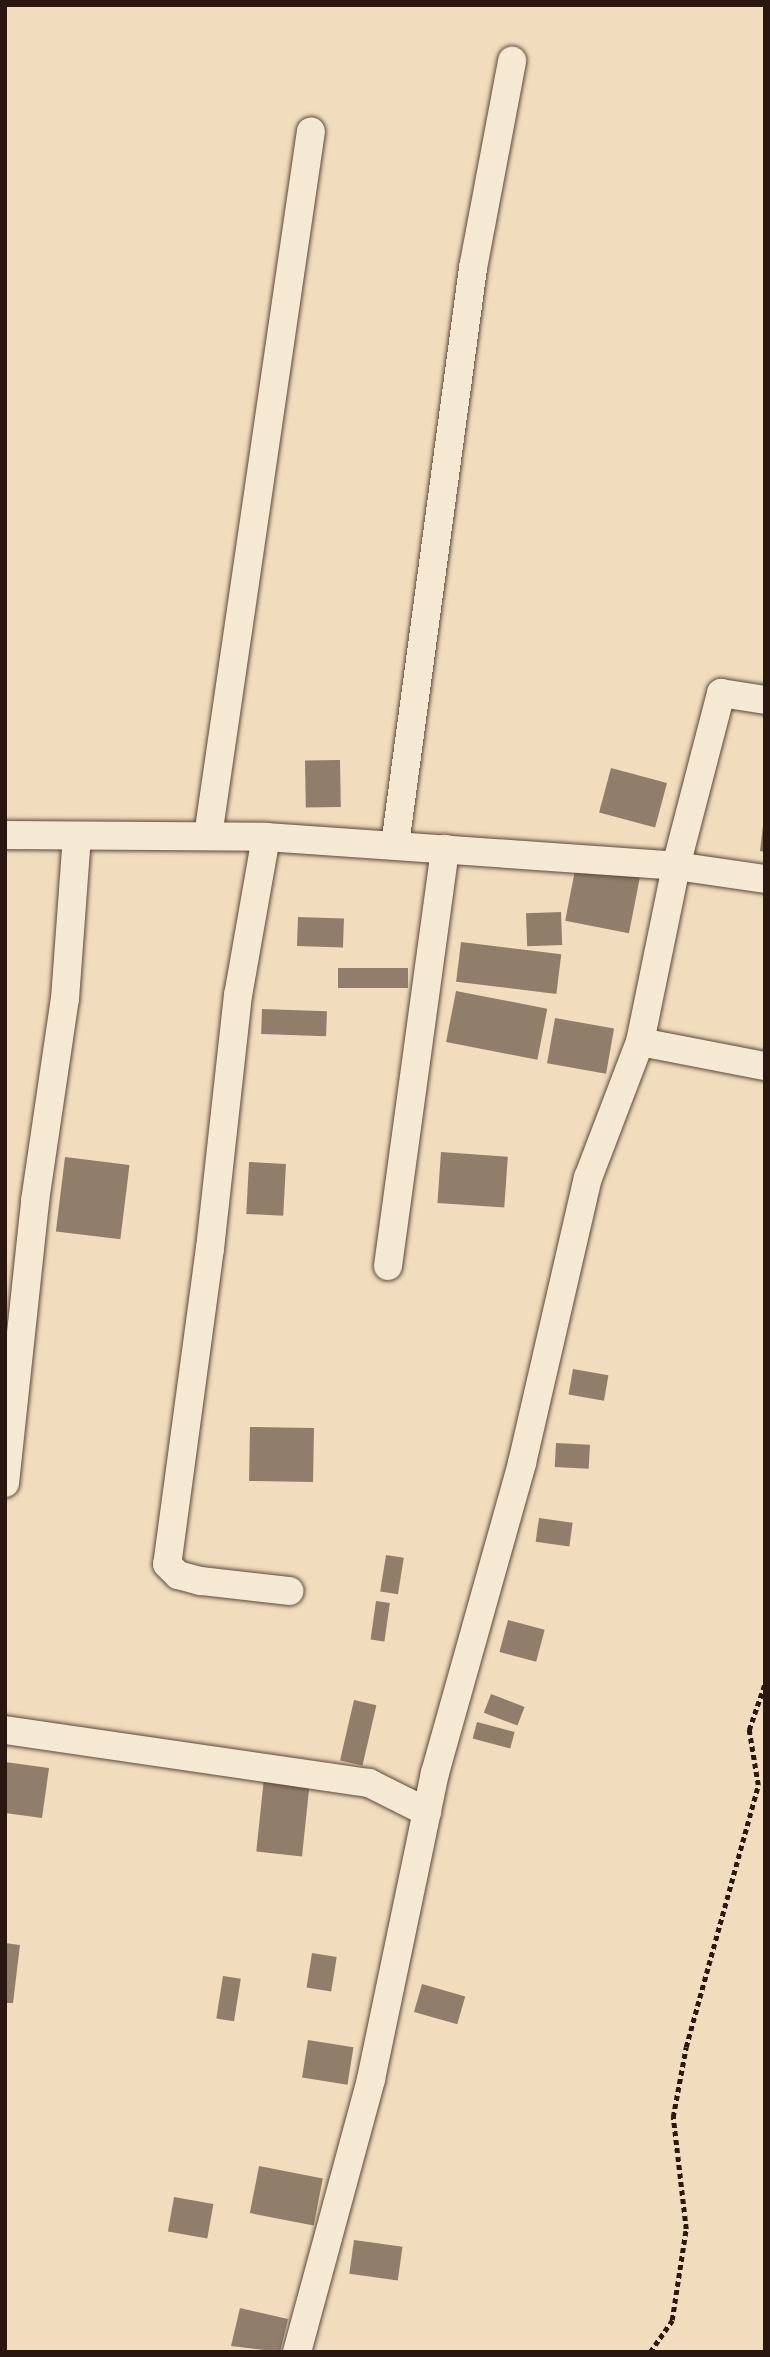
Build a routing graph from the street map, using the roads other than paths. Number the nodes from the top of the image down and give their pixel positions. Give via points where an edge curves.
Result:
1 (512, 61) dead end
2 (311, 131) dead end
3 (765, 700) edge
4 (5, 835) edge
5 (77, 836) junction
6 (208, 836) junction
7 (266, 837) junction
8 (395, 845) junction
9 (445, 849) junction
10 (676, 866) junction
11 (765, 879) edge
12 (639, 1042) junction
13 (765, 1066) edge
14 (388, 1266) dead end
15 (5, 1483) edge
16 (289, 1591) dead end
17 (5, 1730) edge
18 (427, 1812) junction
19 (297, 2352) edge

1 - 8 street via 473,268
2 - 6 street
3 - 10 street via 721,693
4 - 5 street
5 - 6 street
5 - 15 street via 65,999 34,1201
6 - 7 street
7 - 8 street
7 - 16 street via 238,995 210,1248 167,1564 178,1576
8 - 9 street
9 - 10 street
9 - 14 street
10 - 11 street
10 - 12 street
12 - 13 street
12 - 18 street via 588,1178 522,1463
17 - 18 street via 369,1783
18 - 19 street via 371,2079

